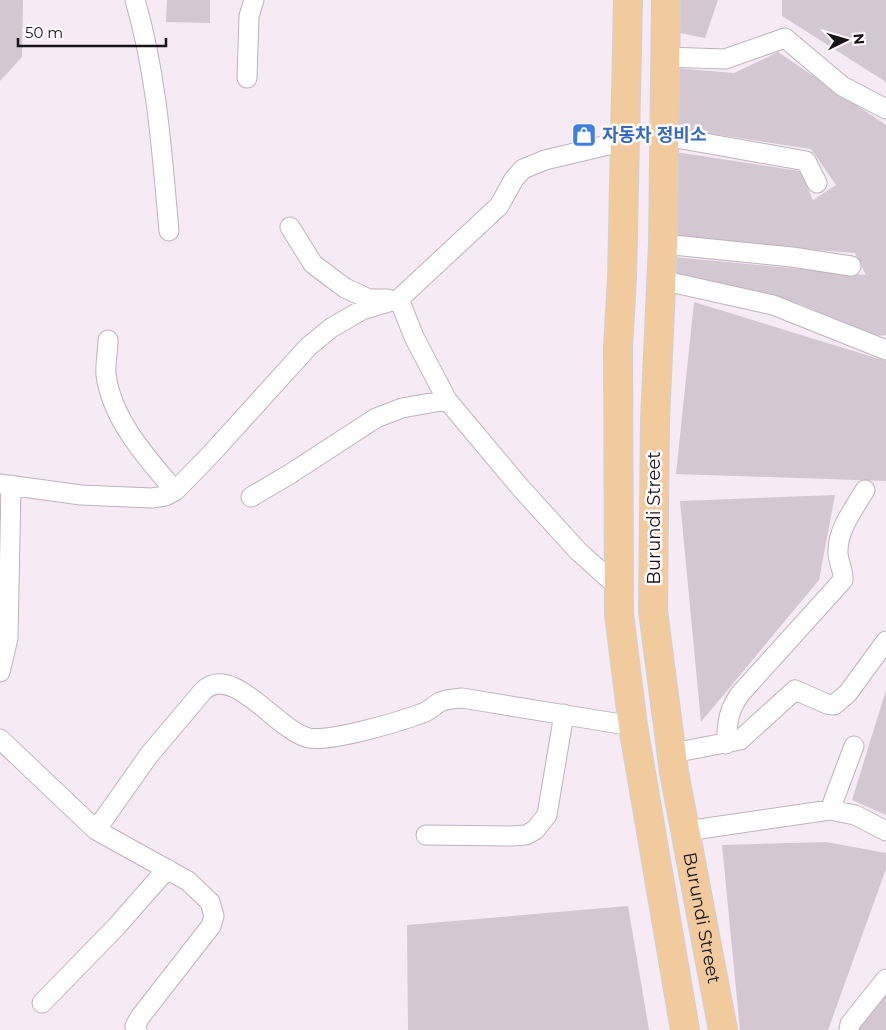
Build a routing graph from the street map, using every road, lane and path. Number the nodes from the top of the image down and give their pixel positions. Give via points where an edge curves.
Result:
1 (135, 0) edge
2 (254, 0) edge
3 (628, 0) edge
4 (666, 0) edge
5 (665, 58) junction
6 (247, 78) dead end
7 (886, 108) edge
8 (665, 136) junction
9 (625, 141) junction
10 (817, 183) dead end
11 (290, 227) dead end
12 (169, 231) dead end
13 (663, 244) junction
14 (851, 266) dead end
15 (661, 280) junction
16 (399, 299) junction
17 (108, 340) dead end
18 (618, 346) junction
19 (657, 348) junction
20 (886, 350) edge
21 (447, 400) junction
22 (6, 485) edge
23 (865, 490) dead end
24 (175, 491) junction
25 (251, 497) dead end
26 (617, 586) junction
27 (653, 611) junction
28 (619, 614) junction
29 (886, 641) edge
30 (0, 672) edge
31 (564, 714) junction
32 (634, 726) junction
33 (0, 739) edge
34 (726, 744) junction
35 (854, 746) dead end
36 (673, 753) junction
37 (830, 810) junction
38 (96, 830) junction
39 (686, 831) junction
40 (886, 831) edge
41 (426, 835) dead end
42 (167, 869) junction
43 (699, 898) junction
44 (664, 906) junction
45 (886, 979) edge
46 (42, 1003) dead end
47 (137, 1030) edge
48 (685, 1030) edge
49 (723, 1030) edge
50 (849, 1030) edge

1 - 12 street via 147,39 161,137
2 - 6 street via 249,16
3 - 9 main road, Burundi Street
4 - 5 main road, Burundi Street
5 - 7 street via 725,59 785,38 842,86
5 - 8 main road, Burundi Street
8 - 10 street via 806,161
8 - 13 main road, Burundi Street
9 - 16 street via 545,160 523,169 498,206
9 - 18 main road, Burundi Street
11 - 16 street via 313,264 345,288 369,299
13 - 14 street
13 - 15 main road, Burundi Street
15 - 19 main road, Burundi Street
15 - 20 street via 773,305
16 - 21 street via 414,337
16 - 24 street via 362,310 331,328 308,347
17 - 24 street via 106,373 114,403 147,459
18 - 19 main road
18 - 26 main road, Burundi Street
19 - 27 main road, Burundi Street
21 - 25 street via 402,408 376,418
21 - 26 street via 526,494
22 - 24 street via 81,495 152,498
22 - 30 street via 8,638
23 - 34 street via 838,542 843,580 730,707
26 - 28 main road, Burundi Street
27 - 28 main road
27 - 36 main road, Burundi Street
28 - 32 main road, Burundi Street
29 - 34 street via 842,700 834,705 827,704 795,690 747,736
31 - 32 street
31 - 38 street via 471,699 450,699 422,714 402,720 336,736 308,738 286,727 233,686 221,682 210,685 149,755
31 - 41 street via 547,815 535,830 512,836
32 - 44 main road, Burundi Street
33 - 38 street
34 - 36 street
35 - 37 street
36 - 39 main road, Burundi Street
37 - 39 street
37 - 40 street via 855,815
38 - 42 street
39 - 43 main road, Burundi Street
42 - 46 street
42 - 47 street via 201,893 210,902 214,916 211,926 140,1017 135,1026
43 - 44 main road
43 - 49 main road, Burundi Street
44 - 48 main road, Burundi Street
45 - 50 street via 850,1024

